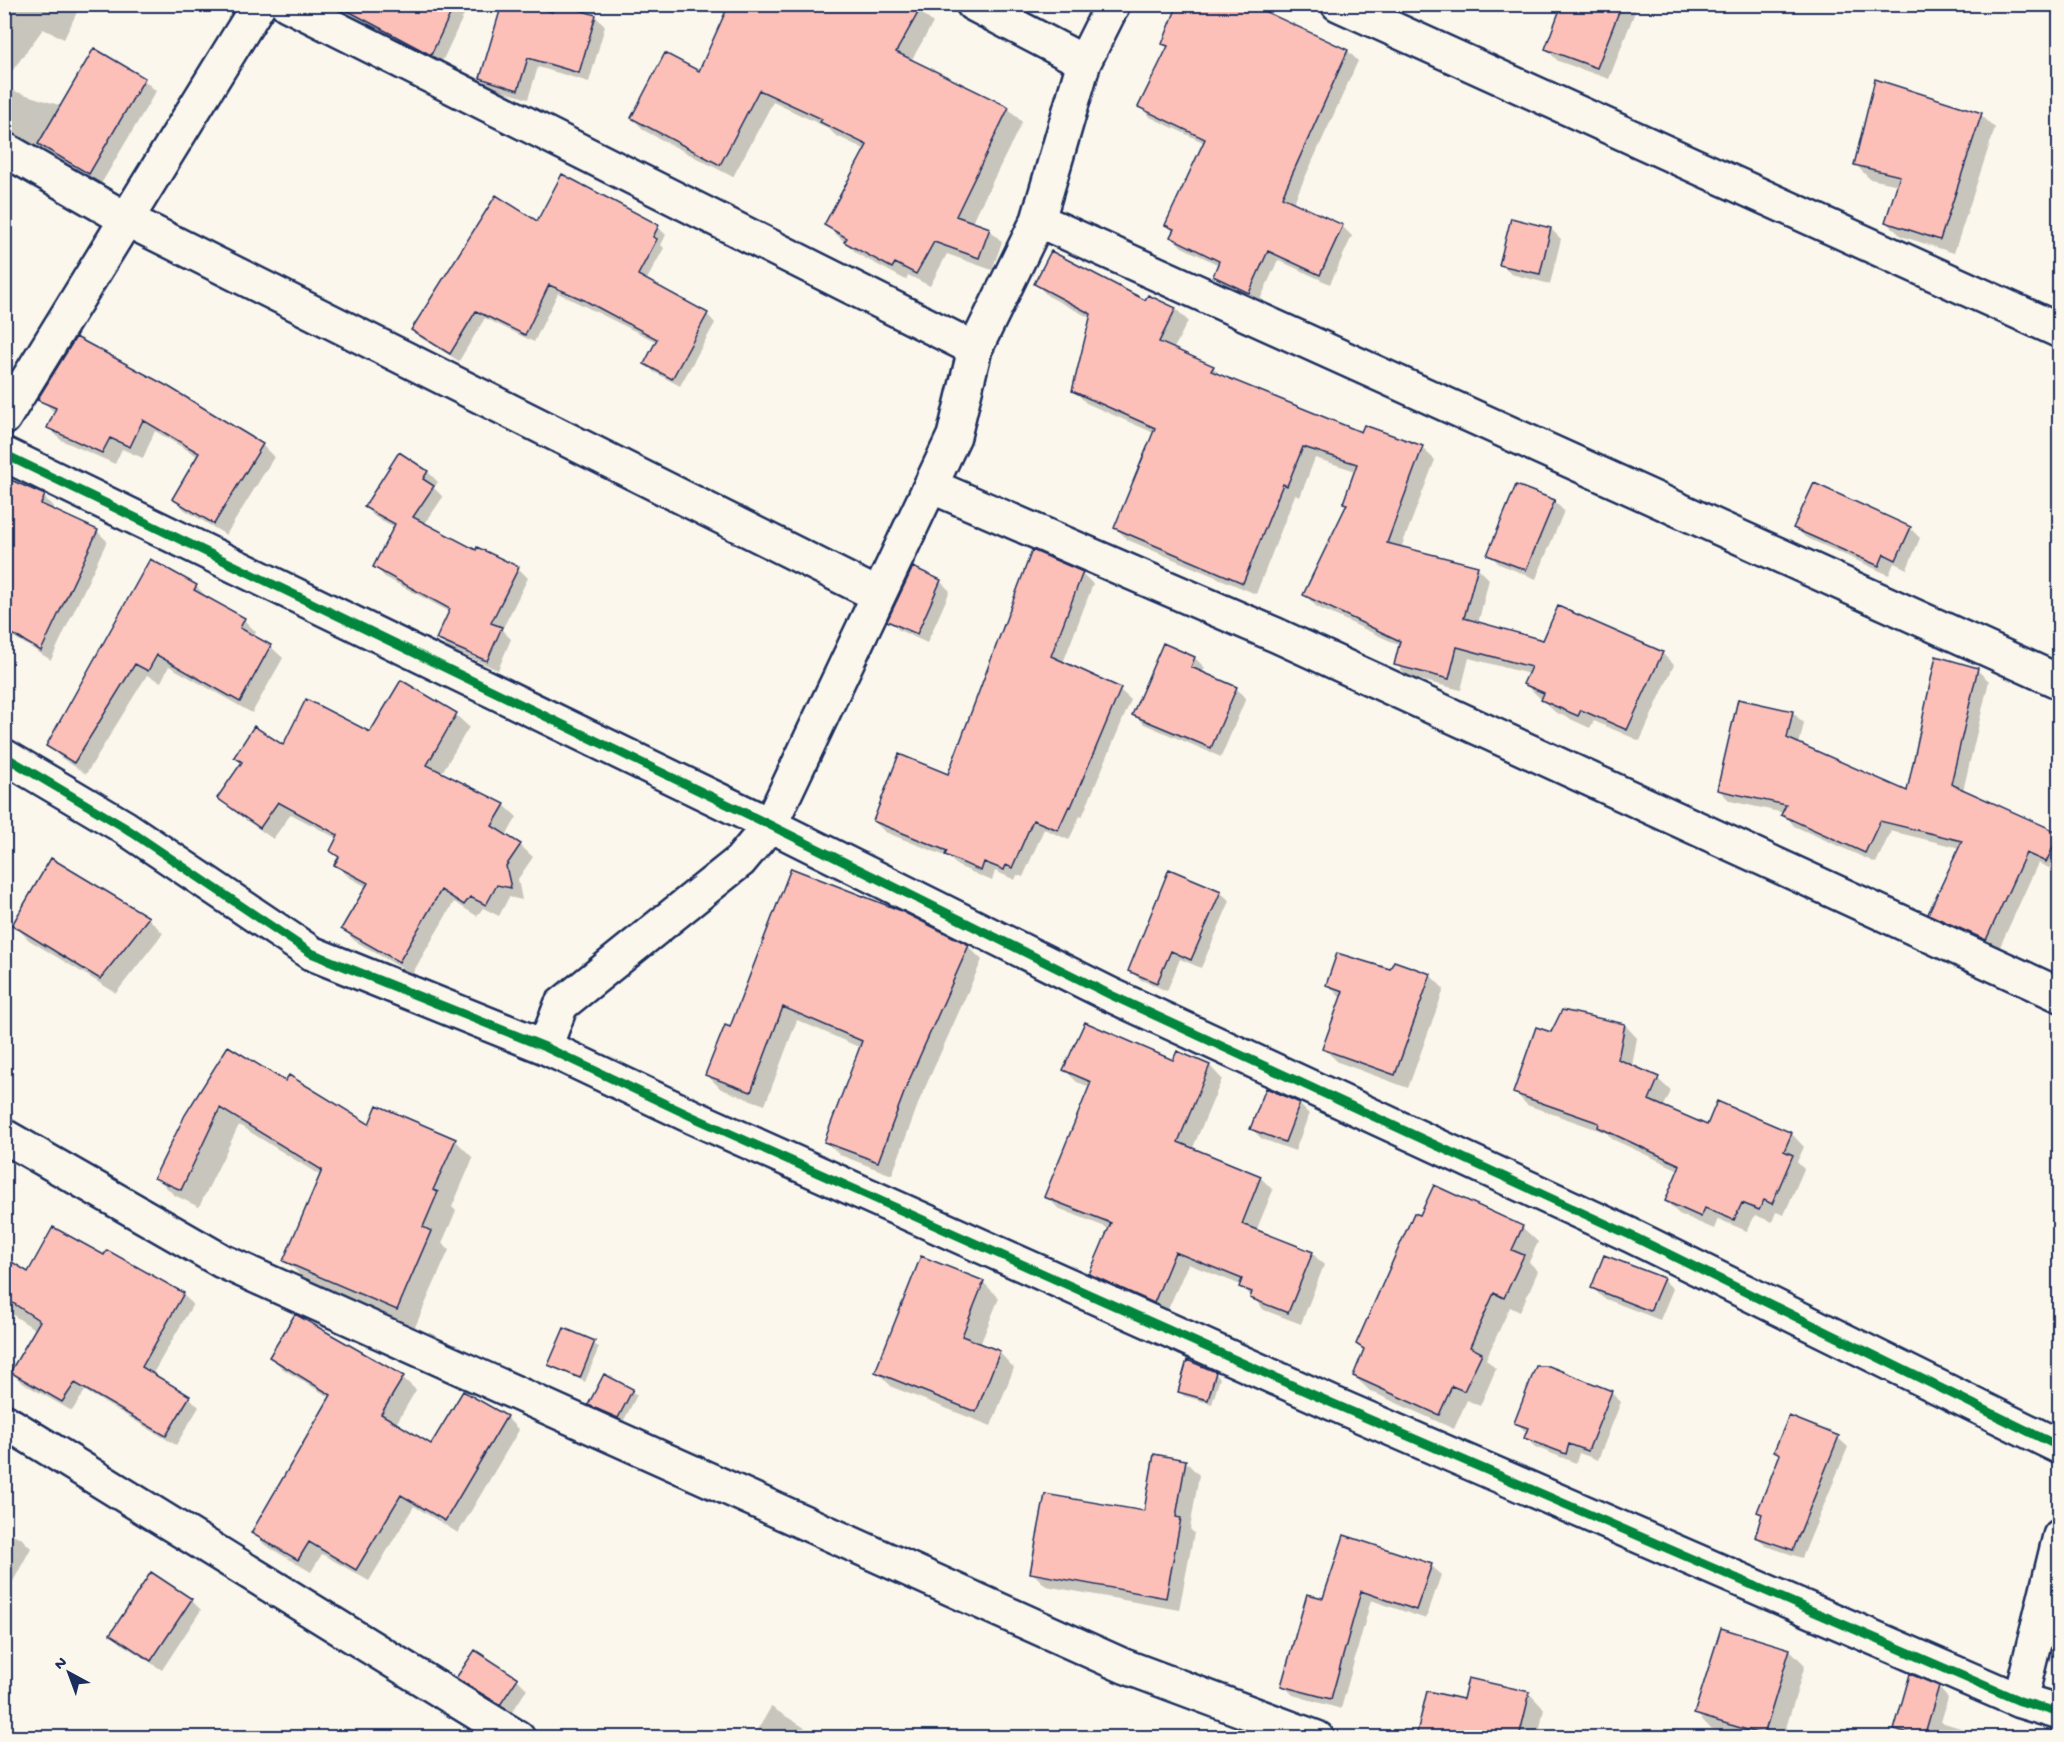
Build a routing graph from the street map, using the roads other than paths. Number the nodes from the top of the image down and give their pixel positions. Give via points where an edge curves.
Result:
1 (259, 4) edge
2 (287, 4) edge
3 (973, 4) edge
4 (1113, 4) edge
5 (1338, 4) edge
6 (1084, 62) junction
7 (4, 149) edge
8 (126, 219) junction
9 (1038, 220) junction
10 (2060, 331) edge
11 (975, 349) junction
12 (4, 417) edge
13 (4, 454) edge
14 (931, 486) junction
15 (878, 595) junction
16 (2060, 682) edge
17 (4, 756) edge
18 (770, 825) junction
19 (2060, 995) edge
20 (545, 1047) junction
21 (4, 1136) edge
22 (4, 1421) edge
23 (2060, 1447) edge
24 (2060, 1536) edge
25 (2043, 1716) edge
26 (518, 1737) edge
27 (1317, 1737) edge

1 - 8 street
2 - 11 street
3 - 6 street
4 - 6 street
5 - 10 street
6 - 9 street
7 - 8 street
8 - 12 street
8 - 15 street
9 - 11 street
9 - 16 street
11 - 14 street via 954,436
13 - 18 street
14 - 15 street
14 - 19 street via 1276,635
15 - 18 street
17 - 20 street via 124,827 311,953
18 - 20 street via 740,861 561,1005
18 - 23 street via 1111,995 1630,1234
20 - 25 street via 703,1122 1334,1404
21 - 27 street via 222,1261 1124,1666
22 - 26 street
24 - 25 street

